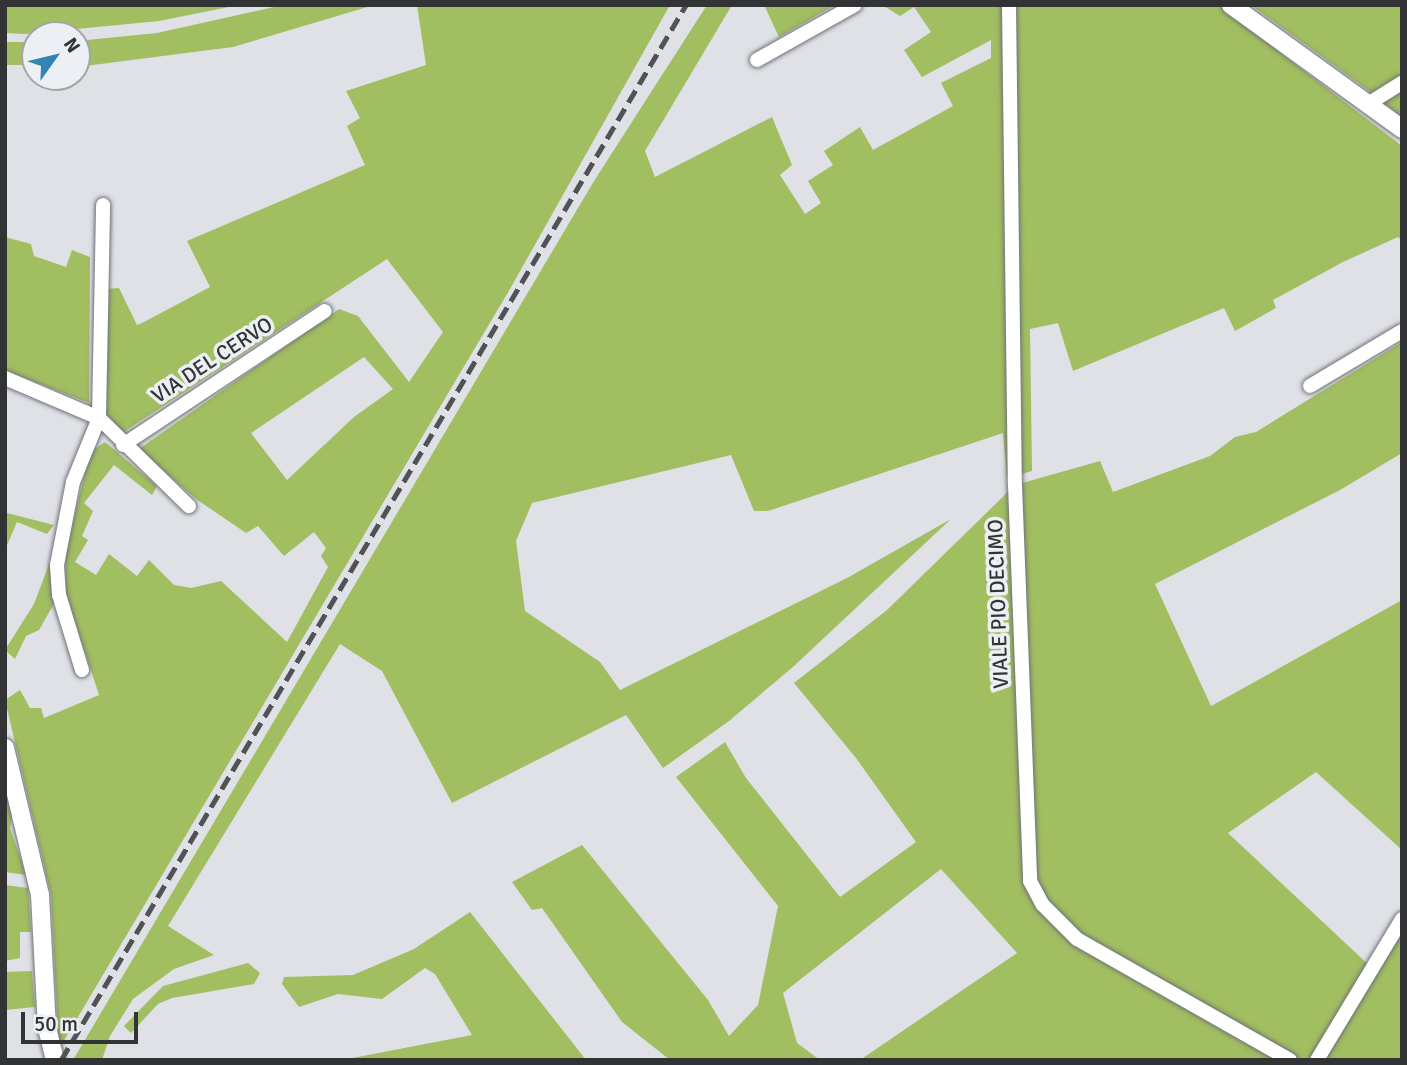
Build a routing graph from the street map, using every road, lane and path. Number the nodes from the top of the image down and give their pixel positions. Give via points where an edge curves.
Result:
1 (855, 5) edge
2 (1009, 5) edge
3 (1231, 5) edge
4 (757, 60) dead end
5 (1402, 83) edge
6 (1368, 104) junction
7 (1402, 129) edge
8 (103, 205) dead end
9 (325, 311) dead end
10 (1402, 331) edge
11 (5, 378) edge
12 (1310, 386) dead end
13 (99, 418) junction
14 (122, 445) junction
15 (188, 506) dead end
16 (82, 670) dead end
17 (5, 748) edge
18 (1402, 919) edge
19 (55, 1060) edge
20 (1290, 1060) edge
21 (1317, 1060) edge

1 - 4 street
2 - 20 street, VIALE PIO DECIMO via 1015,471 1030,881 1043,905 1077,939
3 - 6 street
5 - 6 street
6 - 7 street
8 - 13 street
9 - 14 street, VIA DEL CERVO
10 - 12 street
11 - 13 street
13 - 14 street
13 - 16 street via 73,482 58,552 59,595
14 - 15 street
17 - 19 street via 40,895 47,1028
18 - 21 street

